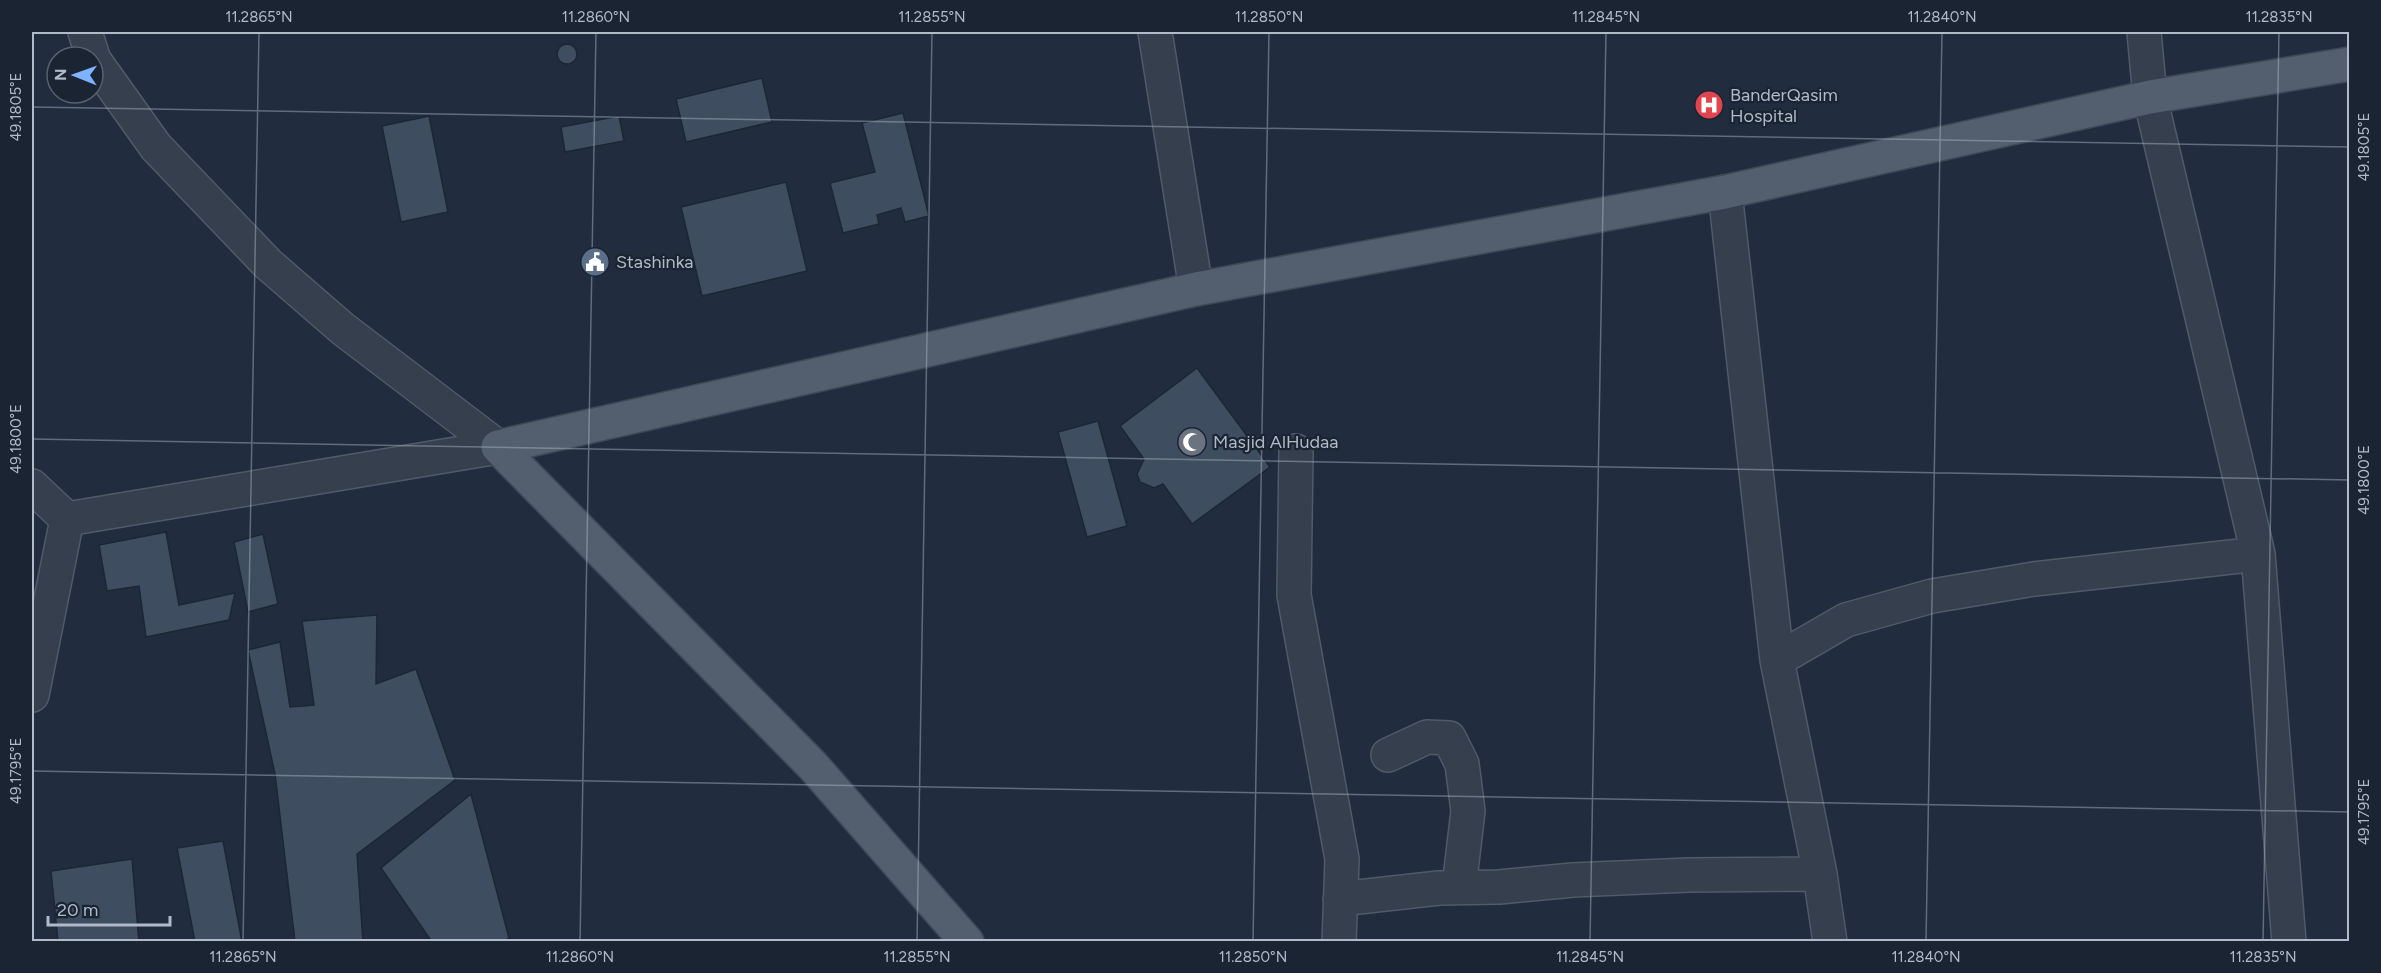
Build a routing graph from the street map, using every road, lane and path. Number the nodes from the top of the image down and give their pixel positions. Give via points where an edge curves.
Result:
1 (86, 32) edge
2 (1155, 32) edge
3 (2144, 32) edge
4 (2349, 64) edge
5 (2150, 97) junction
6 (1725, 192) junction
7 (1196, 289) junction
8 (498, 447) junction
9 (1296, 451) dead end
10 (32, 486) edge
11 (67, 519) junction
12 (2258, 554) junction
13 (1777, 660) junction
14 (32, 695) edge
15 (1388, 755) dead end
16 (1820, 874) junction
17 (1459, 887) junction
18 (1340, 899) junction
19 (967, 942) edge
20 (1339, 942) edge
21 (1830, 942) edge
22 (2289, 942) edge

1 - 8 street via 94,60 156,147 268,264 343,329
2 - 7 street
3 - 5 street
4 - 5 main road
5 - 6 main road
5 - 12 street
6 - 7 main road
6 - 13 street
7 - 8 main road
8 - 11 street
8 - 19 main road via 813,766
9 - 18 street via 1294,595 1342,859
10 - 11 street
11 - 14 street
12 - 13 street via 2034,579 1932,596 1846,620
12 - 22 street
13 - 16 street
15 - 17 street via 1427,736 1449,738 1462,764 1468,811
16 - 17 street via 1689,875
16 - 21 street
17 - 18 street
18 - 20 street

